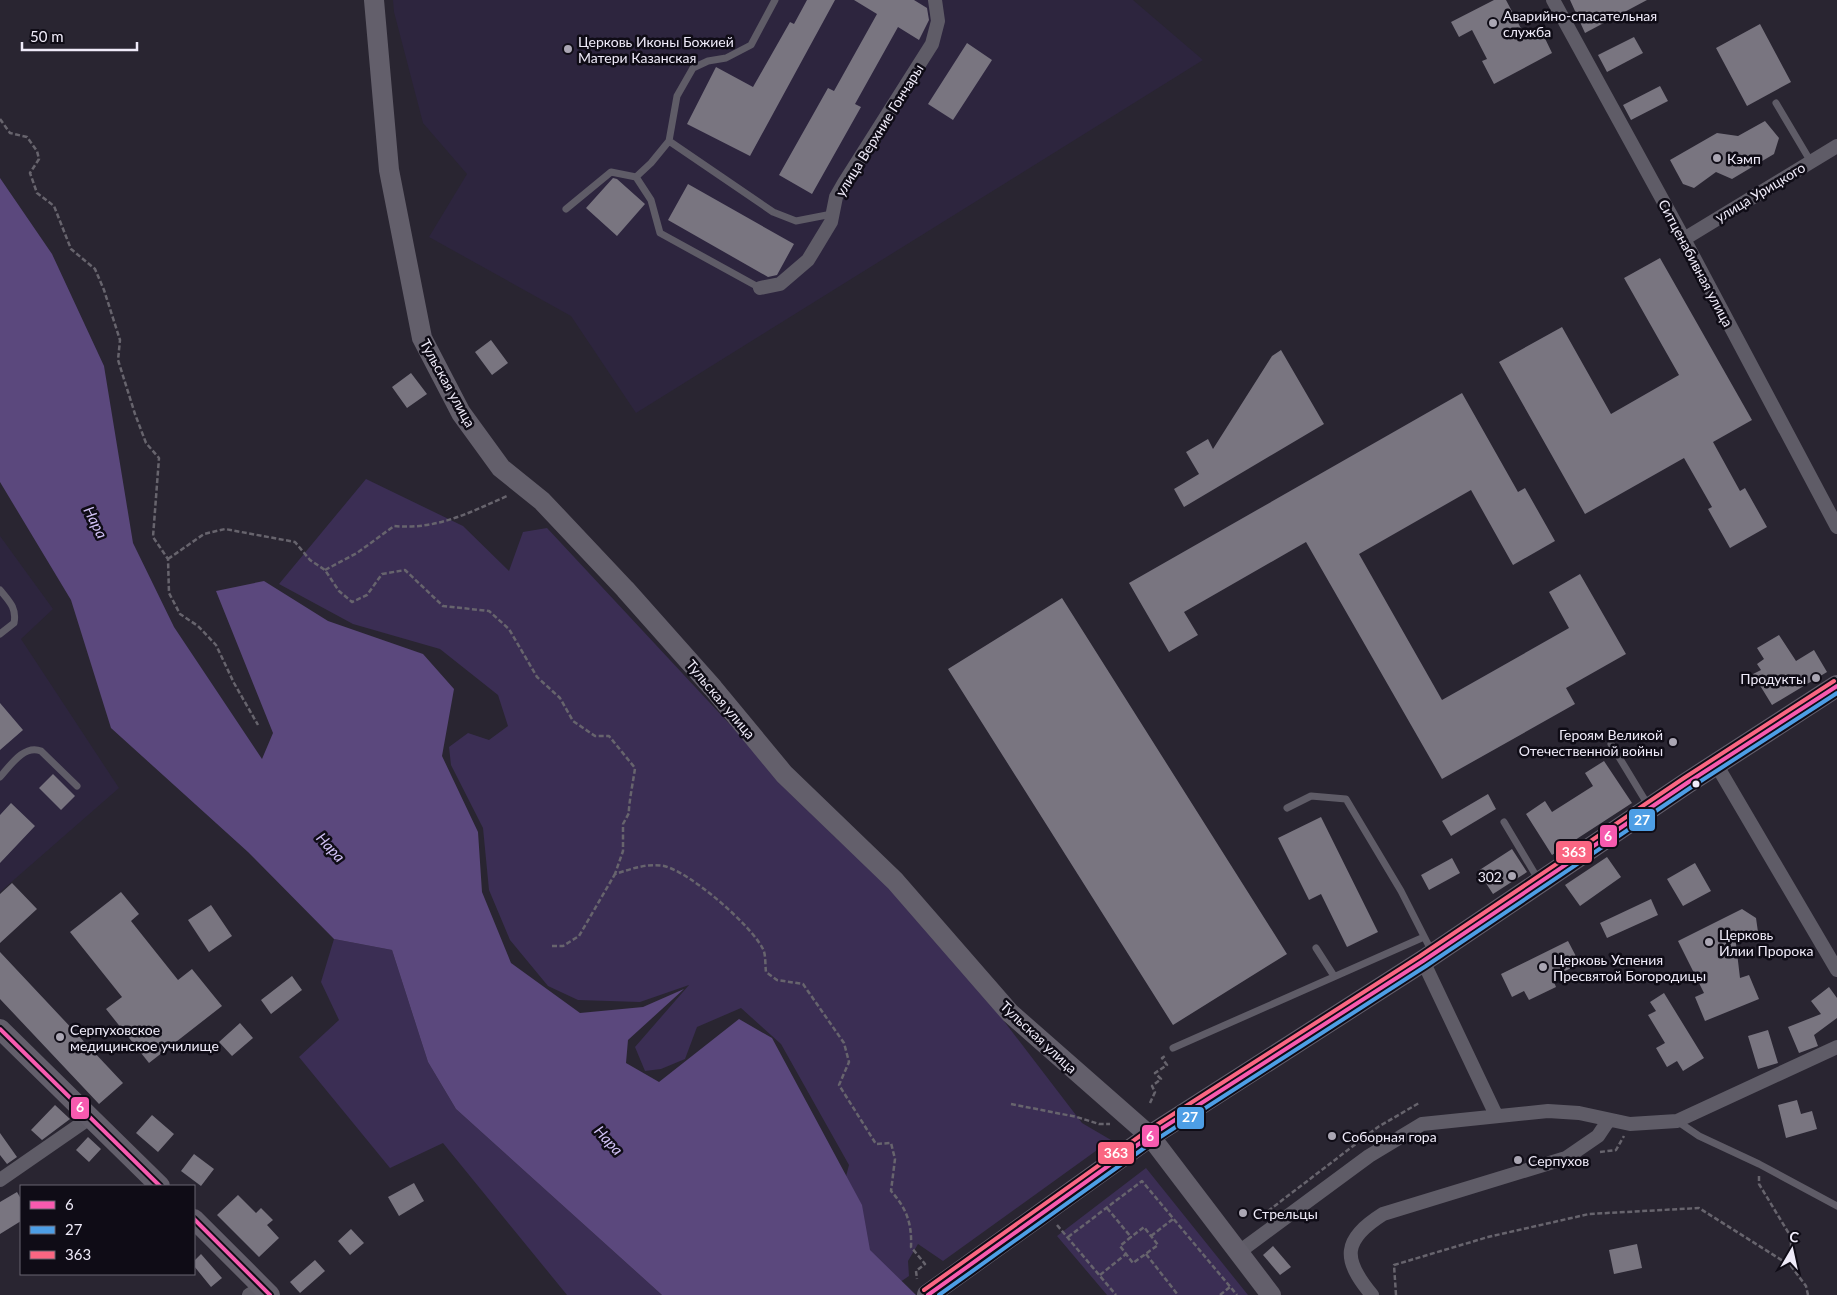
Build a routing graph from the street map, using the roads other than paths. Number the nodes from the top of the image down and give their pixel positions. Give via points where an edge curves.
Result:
1 (374, 0) edge
2 (775, 0) edge
3 (935, 0) edge
4 (1553, 0) edge
5 (1776, 103) dead end
6 (669, 140) junction
7 (1837, 146) edge
8 (1811, 162) junction
9 (636, 177) junction
10 (566, 209) dead end
11 (832, 214) junction
12 (1684, 239) junction
13 (760, 288) joint
14 (1837, 527) edge
15 (0, 590) edge
16 (0, 634) edge
17 (1837, 686) edge
18 (1611, 744) dead end
19 (1716, 764) junction
20 (0, 777) edge
21 (77, 786) dead end
22 (1287, 808) dead end
23 (1650, 808) junction
24 (1504, 822) dead end
25 (1540, 883) junction
26 (1316, 948) dead end
27 (1427, 950) junction
28 (1837, 970) edge
29 (1334, 976) junction
30 (0, 1029) edge
31 (1837, 1046) edge
32 (1173, 1048) road end
33 (1496, 1115) junction
34 (91, 1117) junction
35 (1608, 1121) junction
36 (1677, 1121) junction
37 (1150, 1136) junction
38 (0, 1180) edge
39 (159, 1185) edge
40 (1837, 1206) edge
41 (195, 1220) edge
42 (1239, 1252) junction
43 (930, 1288) edge
44 (260, 1292) edge
45 (1271, 1295) edge
46 (1372, 1295) edge

1 - 37 street, Тульская улица via 389,170 422,338 461,413 502,468 530,491 625,589 784,774 895,881 1010,1014
2 - 6 lane via 751,45 726,58 693,68 677,96
3 - 11 street, улица Верхние Гончары via 938,21 932,44 844,183
4 - 12 street, Ситценабивная улица
5 - 8 lane
6 - 9 lane
6 - 11 lane via 773,212 796,222
7 - 8 street, улица Урицкого
8 - 12 street, улица Урицкого
9 - 10 lane via 611,172
9 - 13 lane via 651,200 660,233
11 - 13 street, улица Верхние Гончары via 831,222 808,260 780,284
12 - 14 street, Ситценабивная улица
15 - 16 lane via 16,615 14,623
17 - 19 main road
18 - 23 lane
19 - 23 main road
19 - 28 street
20 - 21 lane via 24,752 36,749
22 - 27 lane via 1311,796 1346,799 1401,891
23 - 25 main road
24 - 25 lane
25 - 27 main road
26 - 29 lane
27 - 29 lane
27 - 33 street
27 - 37 main road
29 - 32 lane
30 - 34 street
31 - 36 street
33 - 35 street via 1548,1111 1579,1113
33 - 42 street via 1422,1124 1369,1156
34 - 38 street
34 - 39 street
35 - 36 street via 1652,1124
35 - 46 street via 1598,1136 1566,1158 1383,1214 1367,1224 1356,1235 1351,1248 1351,1263
36 - 40 lane via 1699,1136
37 - 42 street, Тульская улица
37 - 43 main road
41 - 44 street
42 - 45 street, Тульская улица

